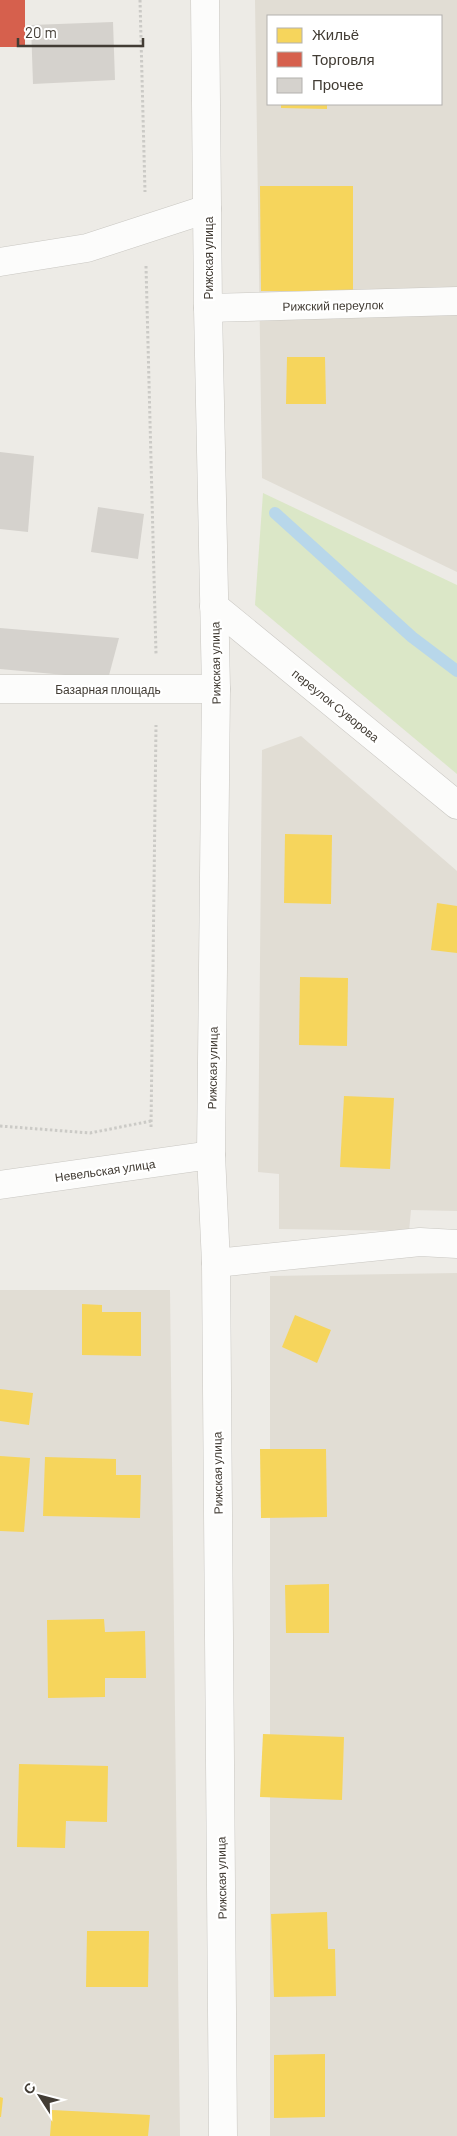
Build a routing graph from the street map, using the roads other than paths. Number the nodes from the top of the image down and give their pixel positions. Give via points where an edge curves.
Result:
1 (205, 0) edge
2 (208, 209) junction
3 (0, 262) edge
4 (457, 301) edge
5 (208, 308) junction
6 (214, 606) junction
7 (216, 689) junction
8 (0, 690) edge
9 (457, 805) edge
10 (211, 1155) junction
11 (0, 1185) edge
12 (457, 1244) edge
13 (216, 1264) junction
14 (223, 2136) edge

1 - 2 street, Рижская улица
2 - 3 street via 87,248
2 - 5 street, Рижская улица
4 - 5 street, Рижский переулок
5 - 6 street, Рижская улица
6 - 7 street, Рижская улица
6 - 9 street, переулок Суворова
7 - 8 street, Базарная площадь
7 - 10 street, Рижская улица
10 - 11 street, Невельская улица
10 - 13 street, Рижская улица
12 - 13 street via 420,1242
13 - 14 street, Рижская улица

